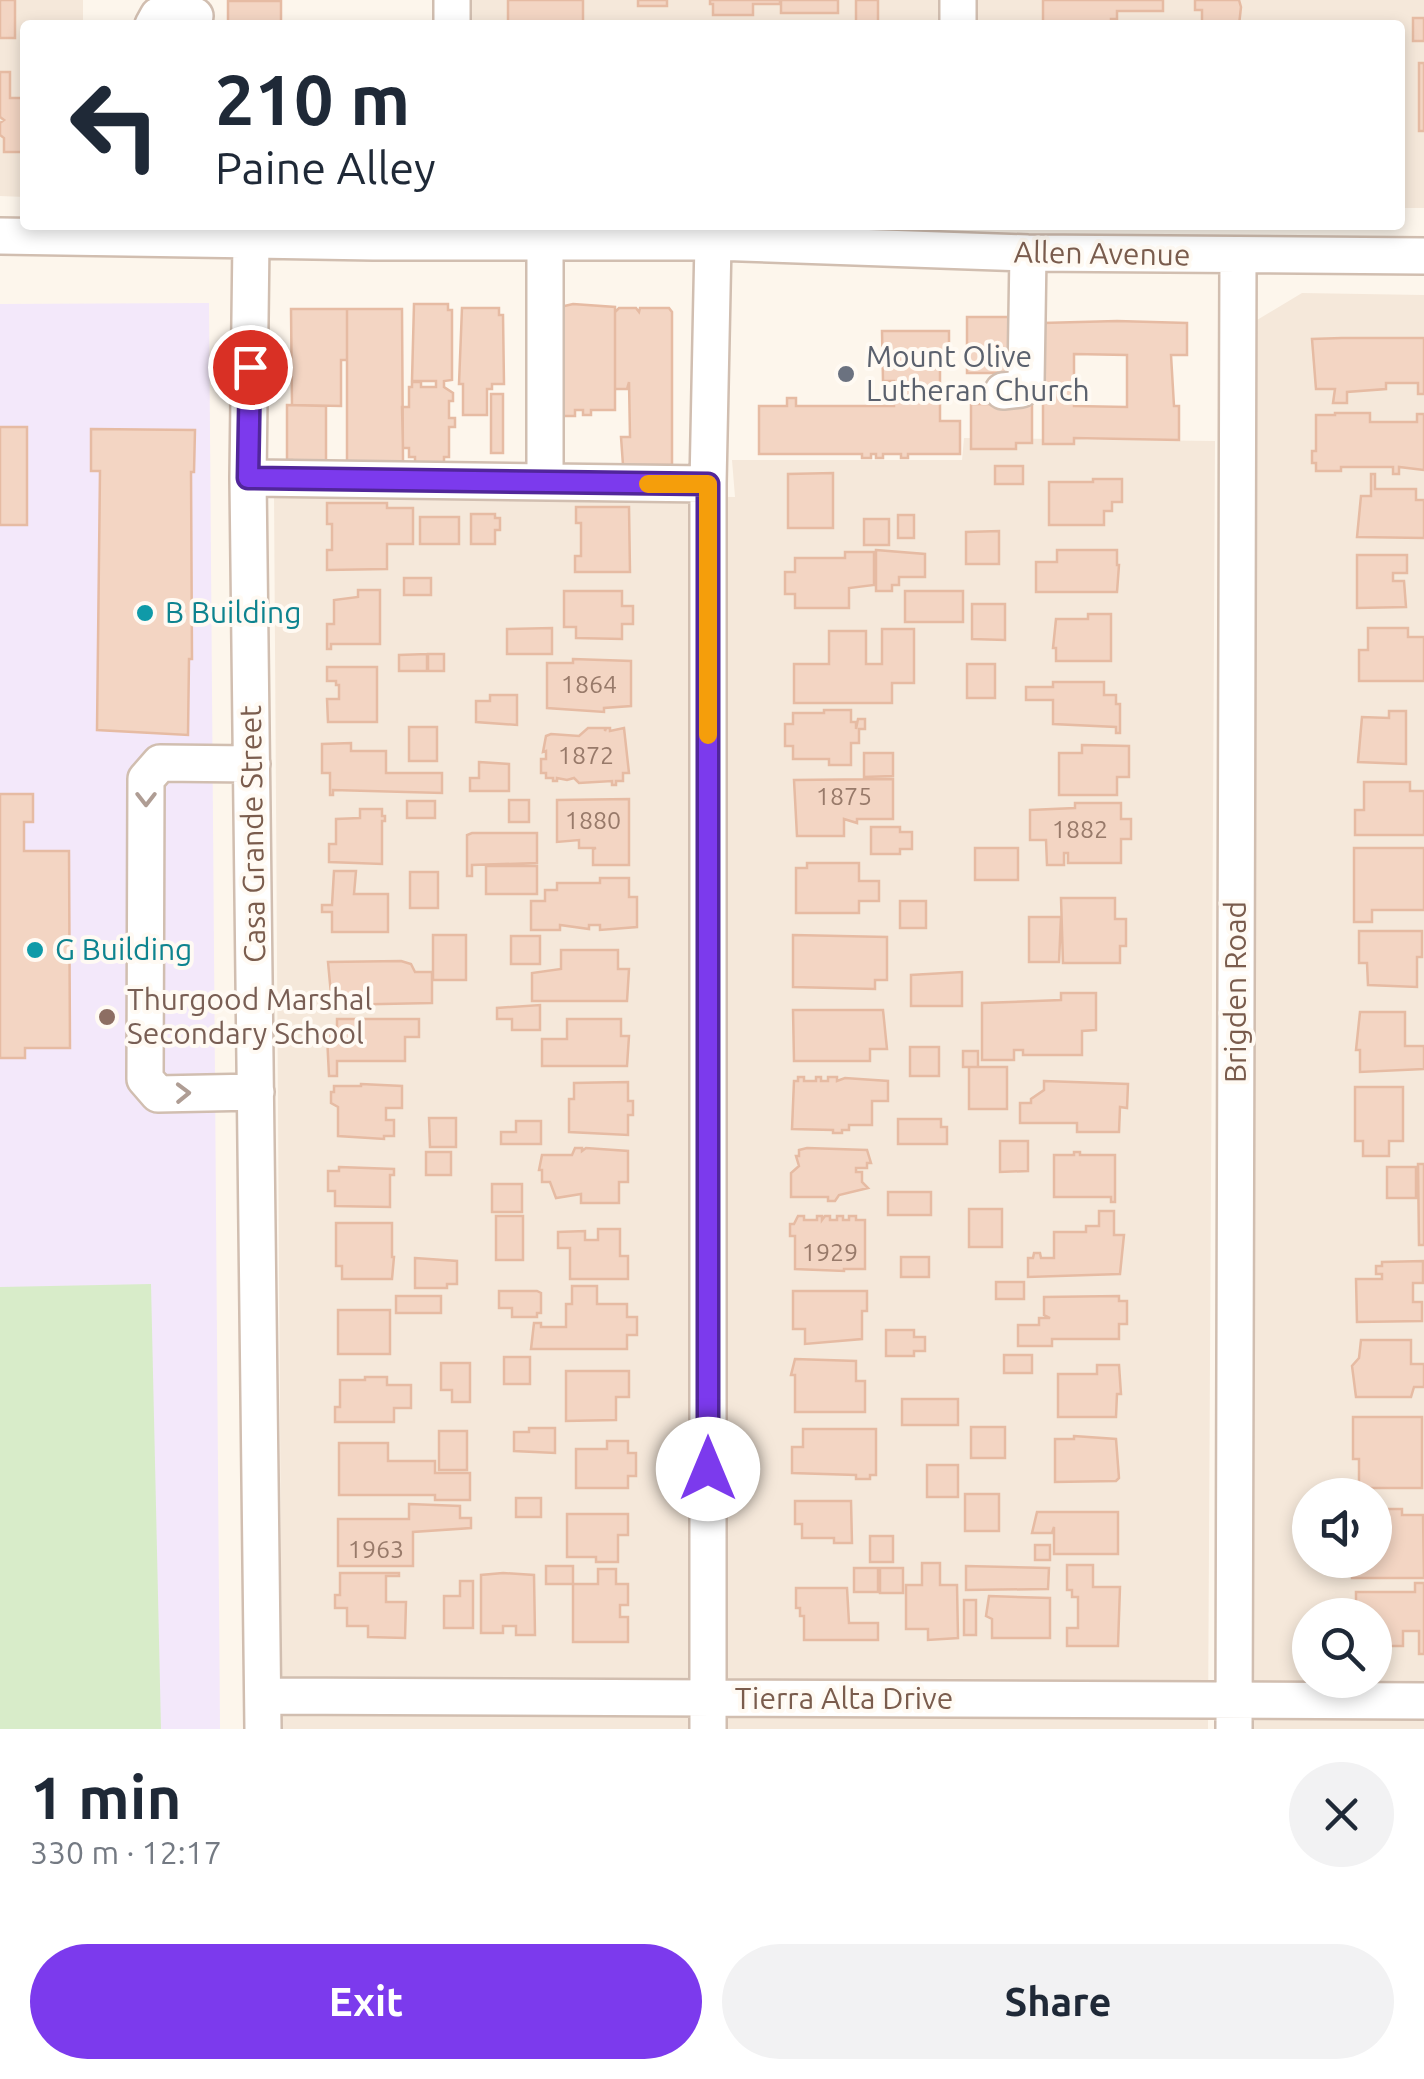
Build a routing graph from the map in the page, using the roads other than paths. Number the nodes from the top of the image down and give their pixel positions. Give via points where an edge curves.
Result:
1 (195, 16) dead end
2 (156, 20) edge
3 (141, 232) edge
4 (373, 233) edge
5 (454, 234) edge
6 (0, 236) edge
7 (961, 238) edge
8 (252, 240) junction
9 (545, 242) junction
10 (713, 242) junction
11 (1028, 252) junction
12 (1238, 256) junction
13 (1424, 256) edge
14 (1002, 391) dead end
15 (248, 478) junction
16 (545, 482) junction
17 (708, 484) junction
18 (252, 764) junction
19 (256, 1092) junction
20 (1424, 1700) edge
21 (263, 1712) edge
22 (708, 1714) edge
23 (1234, 1714) edge

1 - 2 street
3 - 6 street, Allen Avenue
3 - 8 street, Allen Avenue
4 - 5 street, Allen Avenue
4 - 8 street, Allen Avenue
5 - 9 street, Allen Avenue
7 - 10 street, Allen Avenue
7 - 11 street, Allen Avenue
8 - 15 street, Casa Grande Street
9 - 10 street, Allen Avenue
9 - 16 street
10 - 17 street
11 - 12 street, Allen Avenue
11 - 14 street via 1026,383
12 - 13 street, Allen Avenue
12 - 23 street, Brigden Road
15 - 16 street
15 - 18 street, Casa Grande Street
16 - 17 street
17 - 22 street
18 - 19 street, Casa Grande Street
18 -> 19 street via 160,763 146,778 145,1079 158,1094
19 - 21 street, Casa Grande Street
20 - 23 street, Tierra Alta Drive
21 - 22 street, Tierra Alta Drive
22 - 23 street, Tierra Alta Drive

